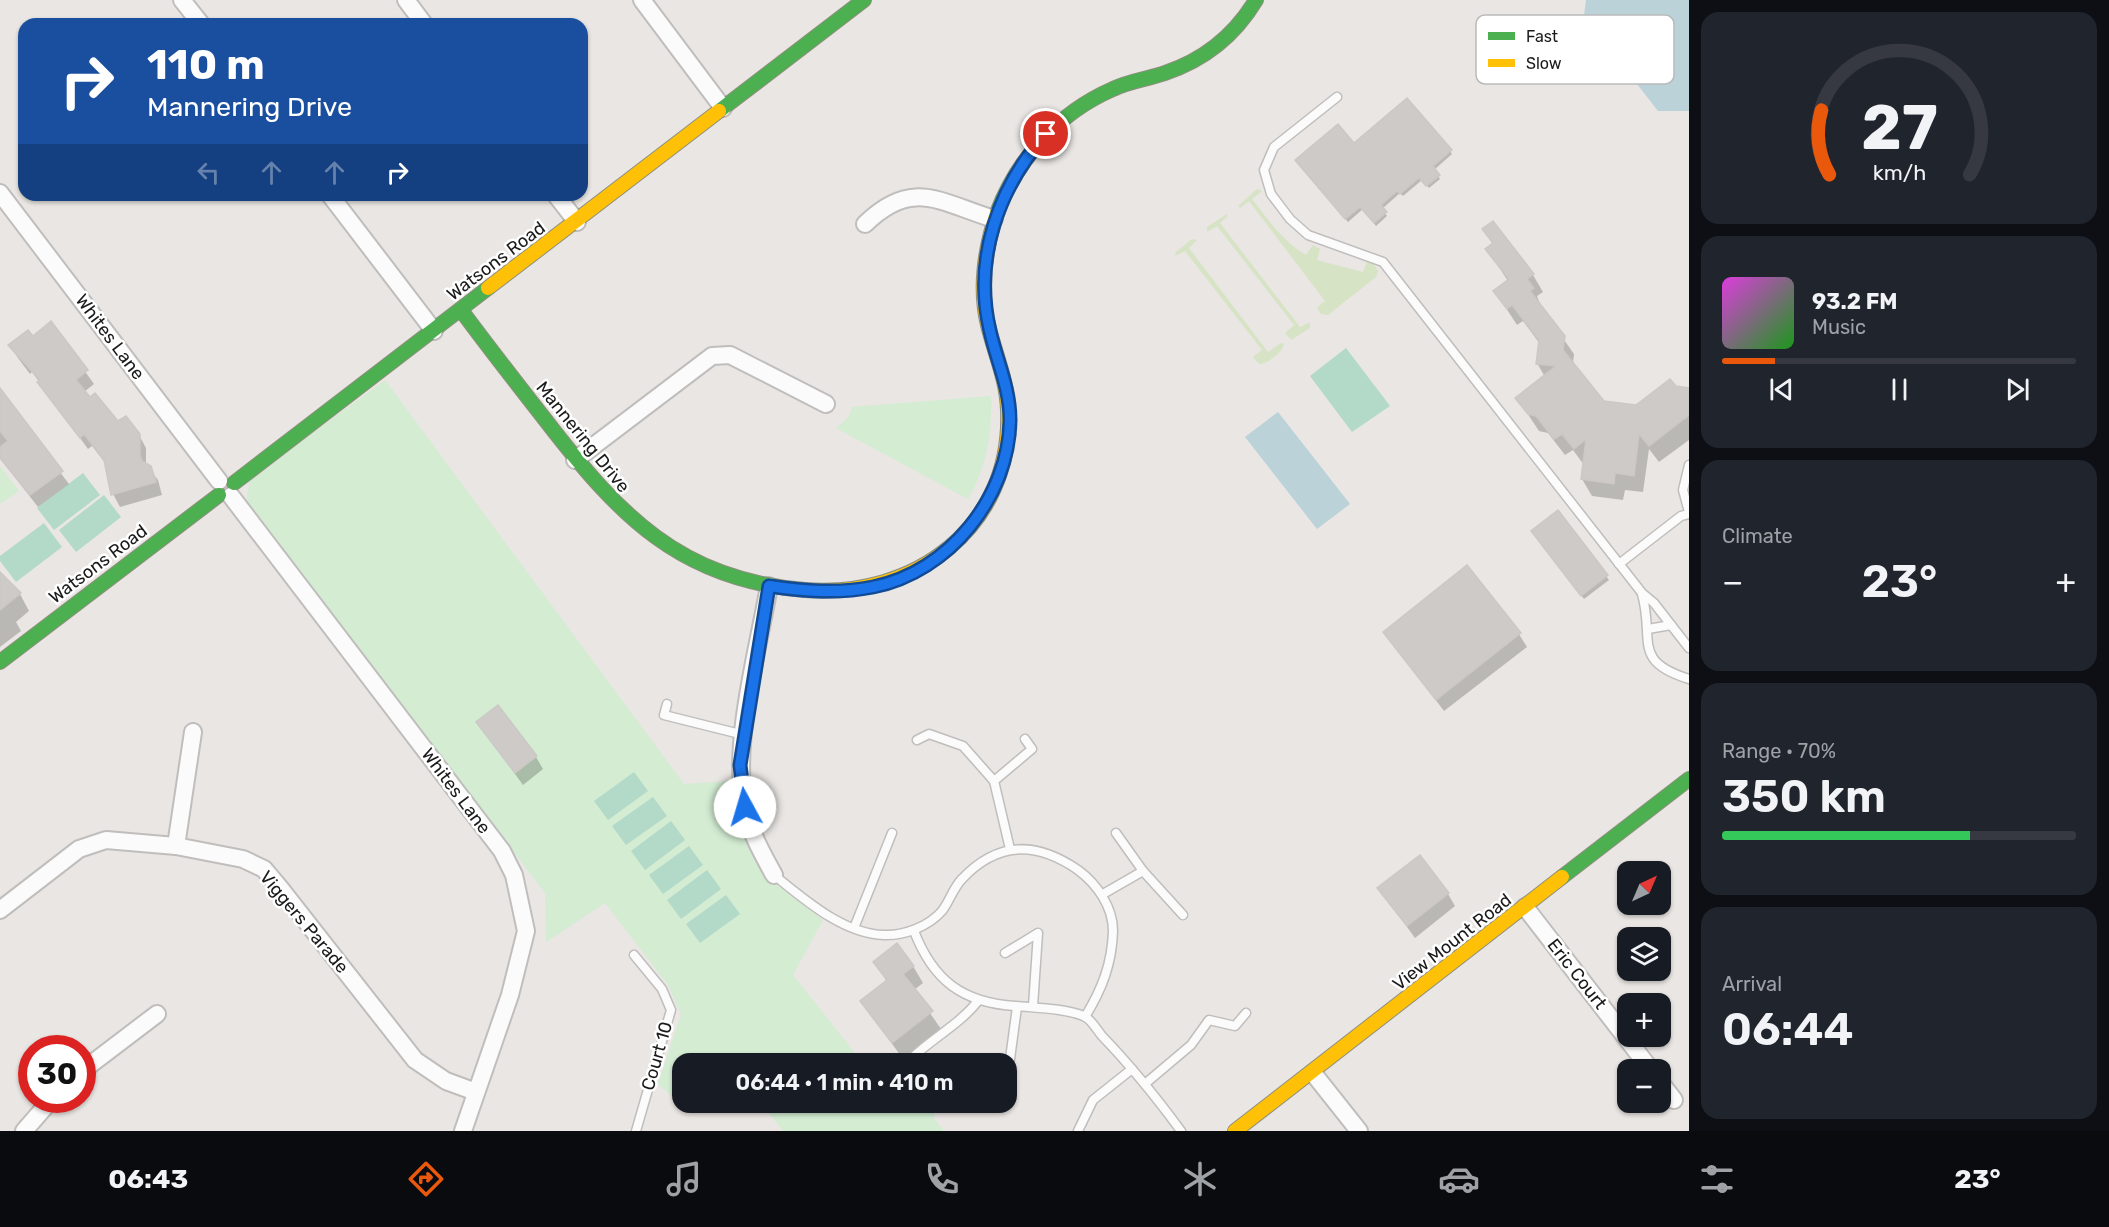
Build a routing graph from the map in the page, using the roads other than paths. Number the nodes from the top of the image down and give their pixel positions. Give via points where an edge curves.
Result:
1 (182, 0) edge
2 (406, 0) edge
3 (642, 0) edge
4 (864, 0) edge
5 (1256, 0) edge
6 (196, 18) edge
7 (420, 18) edge
8 (1338, 97) dead end
9 (723, 108) junction
10 (0, 193) edge
11 (335, 201) edge
12 (561, 201) edge
13 (994, 219) junction
14 (577, 222) junction
15 (865, 224) dead end
16 (461, 310) junction
17 (434, 331) junction
18 (826, 404) dead end
19 (575, 460) junction
20 (1689, 465) edge
21 (226, 489) junction
22 (1689, 513) edge
23 (1619, 564) junction
24 (769, 586) junction
25 (1642, 593) junction
26 (1671, 625) junction
27 (1648, 629) junction
28 (1689, 648) edge
29 (0, 662) edge
30 (1689, 679) edge
31 (667, 704) dead end
32 (193, 732) dead end
33 (744, 735) junction
34 (1025, 739) dead end
35 (917, 740) dead end
36 (1689, 780) edge
37 (994, 781) junction
38 (892, 833) dead end
39 (1116, 833) dead end
40 (176, 846) junction
41 (1010, 849) junction
42 (1143, 871) junction
43 (774, 875) joint
44 (1103, 894) junction
45 (1525, 907) junction
46 (0, 910) edge
47 (1183, 915) dead end
48 (854, 928) junction
49 (914, 931) junction
50 (1005, 953) dead end
51 (634, 955) dead end
52 (978, 1001) junction
53 (1033, 1006) junction
54 (1017, 1007) junction
55 (1246, 1013) dead end
56 (157, 1014) dead end
57 (1085, 1017) junction
58 (917, 1053) edge
59 (1011, 1053) edge
60 (1642, 1059) edge
61 (96, 1060) edge
62 (1132, 1068) junction
63 (1313, 1073) junction
64 (1146, 1083) junction
65 (476, 1092) junction
66 (1671, 1096) edge
67 (1674, 1100) dead end
68 (40, 1113) edge
69 (24, 1131) edge
70 (463, 1131) edge
71 (636, 1131) edge
72 (1078, 1131) edge
73 (1180, 1131) edge
74 (1235, 1131) edge
75 (1359, 1131) edge

1 - 6 street
2 - 7 street
3 - 9 street
4 - 9 street, Watsons Road
5 - 13 street, Mannering Drive via 1238,25 1205,55 1169,72 1113,88 1059,122 1020,168
8 - 23 lane via 1274,147 1264,170 1270,194 1308,236 1383,262
9 - 14 street, Watsons Road
10 - 21 street, Whites Lane
11 - 17 street
12 - 14 street
13 - 15 street via 914,195 889,203
13 - 24 street, Mannering Drive via 985,269 986,313 1004,377 1010,422 1000,471 980,514 953,546 896,581 824,592
14 - 16 street, Watsons Road
16 - 17 street, Watsons Road
16 - 19 street, Mannering Drive
17 - 21 street, Watsons Road
18 - 19 street via 730,355 712,356
19 - 24 street, Mannering Drive via 610,501 648,534 706,567
20 - 22 lane via 1683,490
21 - 29 street, Watsons Road
21 - 65 street, Whites Lane via 502,851 514,875 526,931 510,996
22 - 23 lane
23 - 25 lane
24 - 33 street
25 - 26 lane
25 - 27 lane
26 - 27 lane
26 - 28 lane
27 - 30 lane via 1646,643 1650,656 1662,668
31 - 33 lane via 664,716
32 - 40 street
33 - 43 street via 740,765 745,807 753,834
34 - 37 lane via 1032,749
35 - 37 lane via 929,734 963,746
36 - 45 street, View Mount Road
37 - 41 lane
38 - 48 lane
39 - 42 lane
40 - 46 street, Viggers Parade via 106,840 80,849
40 - 65 street, Viggers Parade via 243,859 264,869 415,1060 446,1081
41 - 44 lane via 1032,849 1057,856 1085,875
41 - 49 lane via 982,862 960,881 941,912
42 - 44 lane
42 - 47 lane
43 - 48 lane via 819,909
44 - 57 lane via 1113,928 1111,958 1101,991
45 - 60 street, Eric Court
45 - 63 street, View Mount Road
48 - 49 lane via 884,935
49 - 52 lane via 925,958 947,982
50 - 53 lane via 1038,933
51 - 71 lane, Court 10 via 662,989 671,1010
52 - 54 lane
52 - 58 lane via 966,1016
53 - 54 lane
53 - 57 lane
54 - 59 lane
55 - 64 lane via 1235,1026 1209,1020 1191,1045
56 - 61 street
57 - 62 lane
62 - 64 lane
62 - 72 lane via 1093,1100
63 - 74 street, View Mount Road
63 - 75 street
64 - 73 lane
65 - 70 street, Whites Lane
66 - 67 street
68 - 69 street

